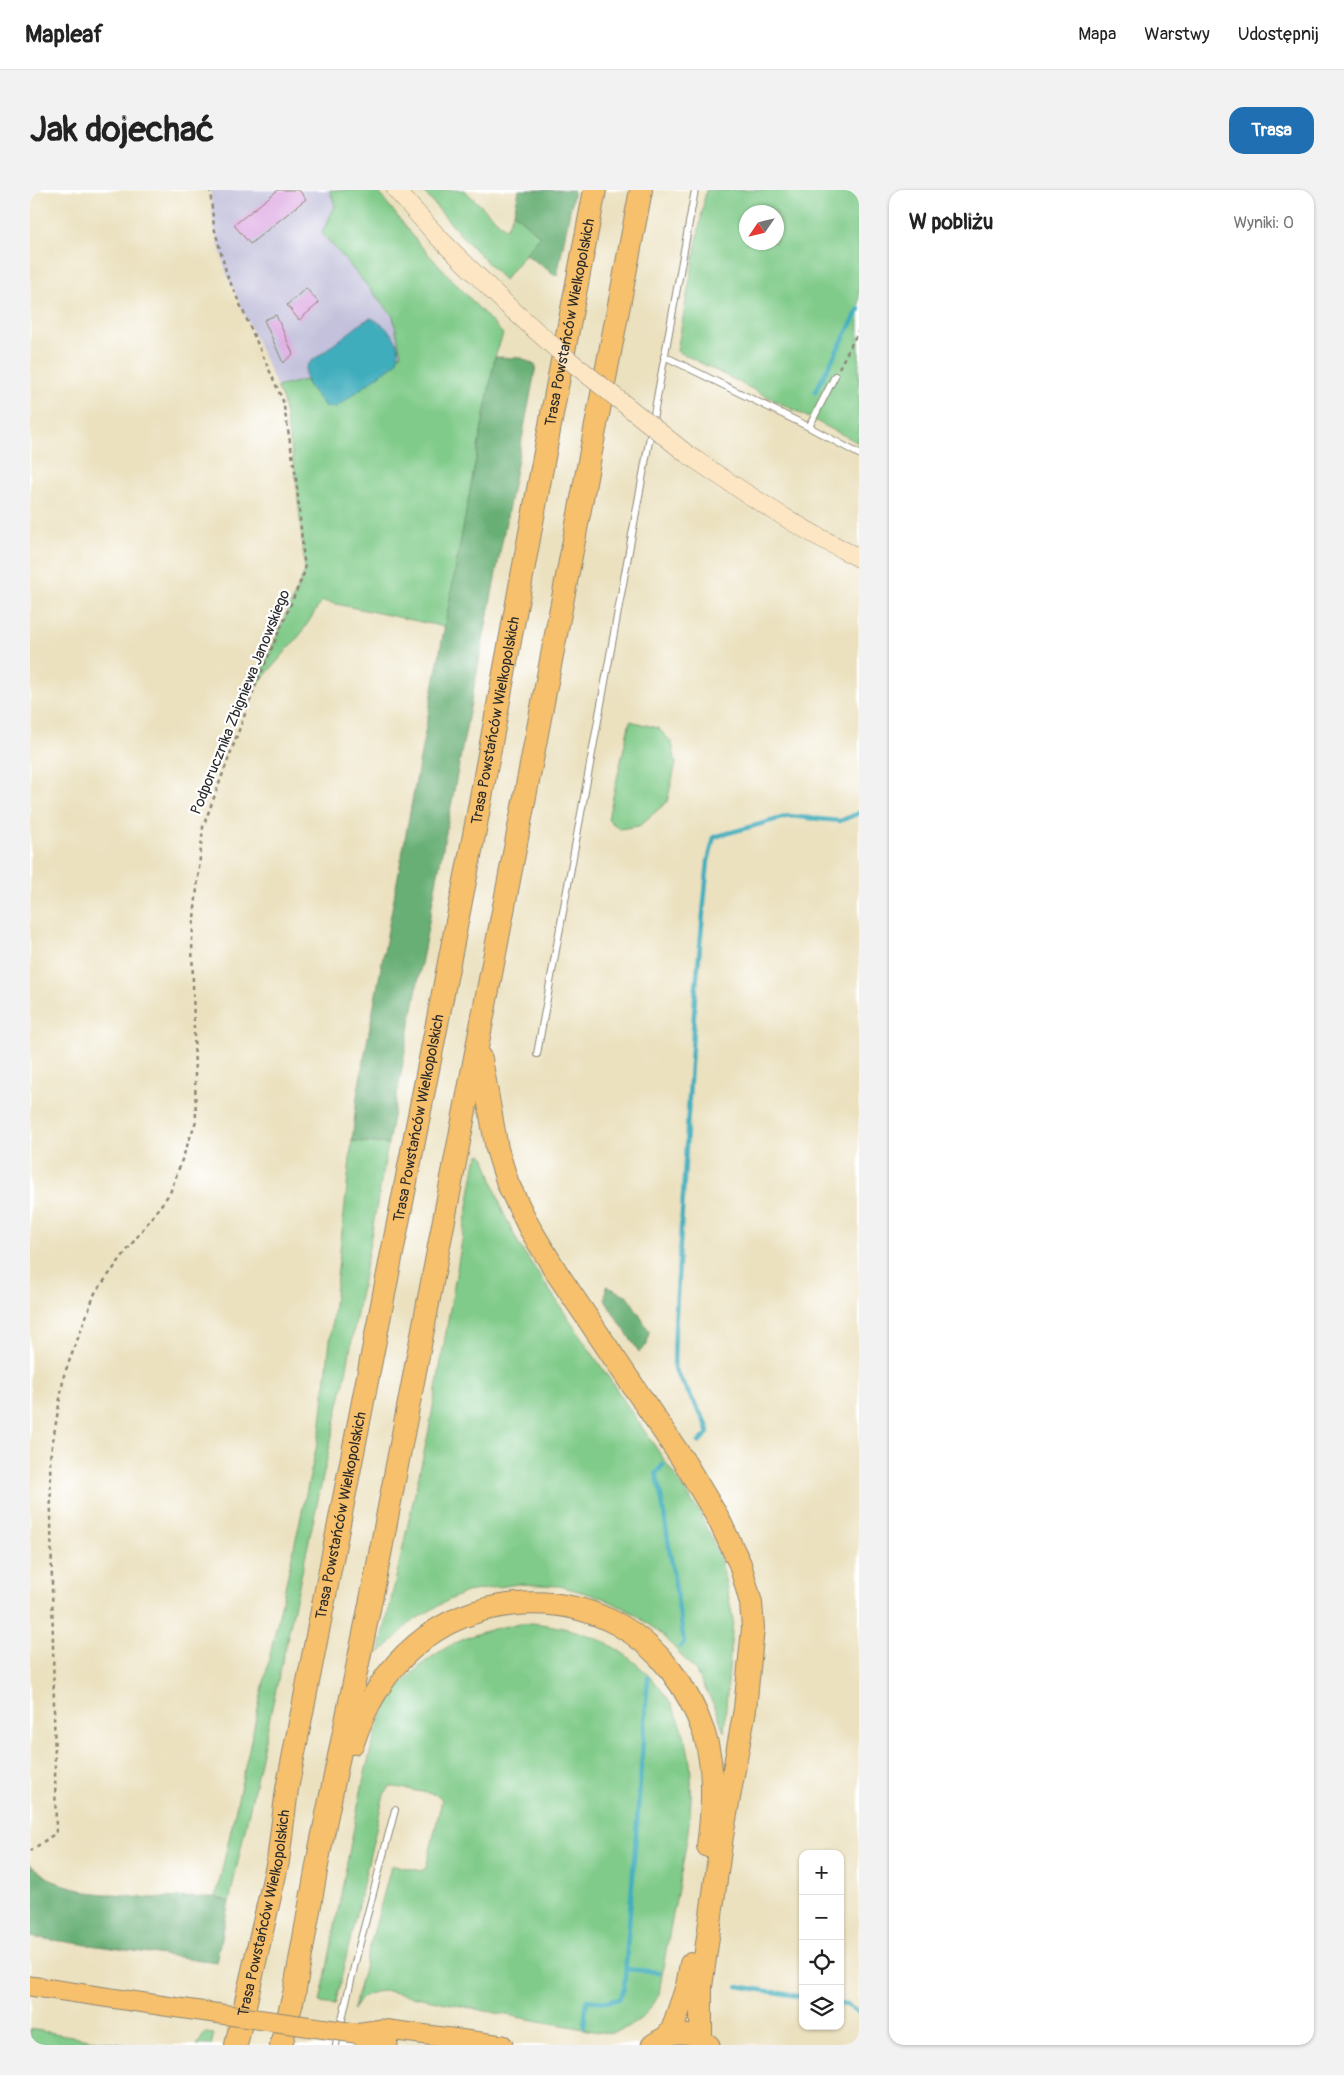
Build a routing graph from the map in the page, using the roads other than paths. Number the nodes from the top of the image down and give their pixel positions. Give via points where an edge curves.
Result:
1 (396, 190) edge
2 (596, 190) edge
3 (641, 190) edge
4 (695, 190) edge
5 (664, 356) junction
6 (835, 376) road end
7 (809, 427) junction
8 (859, 454) edge
9 (859, 558) edge
10 (479, 1047) junction
11 (537, 1054) dead end
12 (395, 1810) dead end
13 (320, 1849) junction
14 (30, 1986) edge
15 (356, 2033) junction
16 (660, 2040) edge
17 (706, 2042) edge
18 (236, 2045) edge
19 (281, 2045) edge
20 (336, 2045) edge
21 (388, 2045) edge
22 (503, 2045) edge

1 - 9 street, bridge via 438,237 508,305 569,360 687,454 744,494
2 - 18 highway, Trasa Powstańców Wielkopolskich via 474,835 287,1789 278,1861
3 - 10 highway
4 - 5 lane
5 - 7 lane
5 - 11 lane
6 - 7 lane
7 - 8 lane
10 - 13 highway
10 - 17 highway via 497,1149 508,1184 529,1227 700,1486 740,1564 751,1602 753,1628 746,1709 722,1836 701,1987
12 - 20 lane
13 - 16 highway via 359,1723 381,1684 416,1645 442,1627 468,1615 493,1607 525,1603 554,1603 618,1625 665,1663 686,1692 704,1733 710,1762 710,1833 688,1986 672,2030
13 - 19 highway via 294,1994
14 - 15 main road, bridge
15 - 21 main road
15 - 22 main road via 382,2029
16 - 17 main road via 679,2033 691,2034

